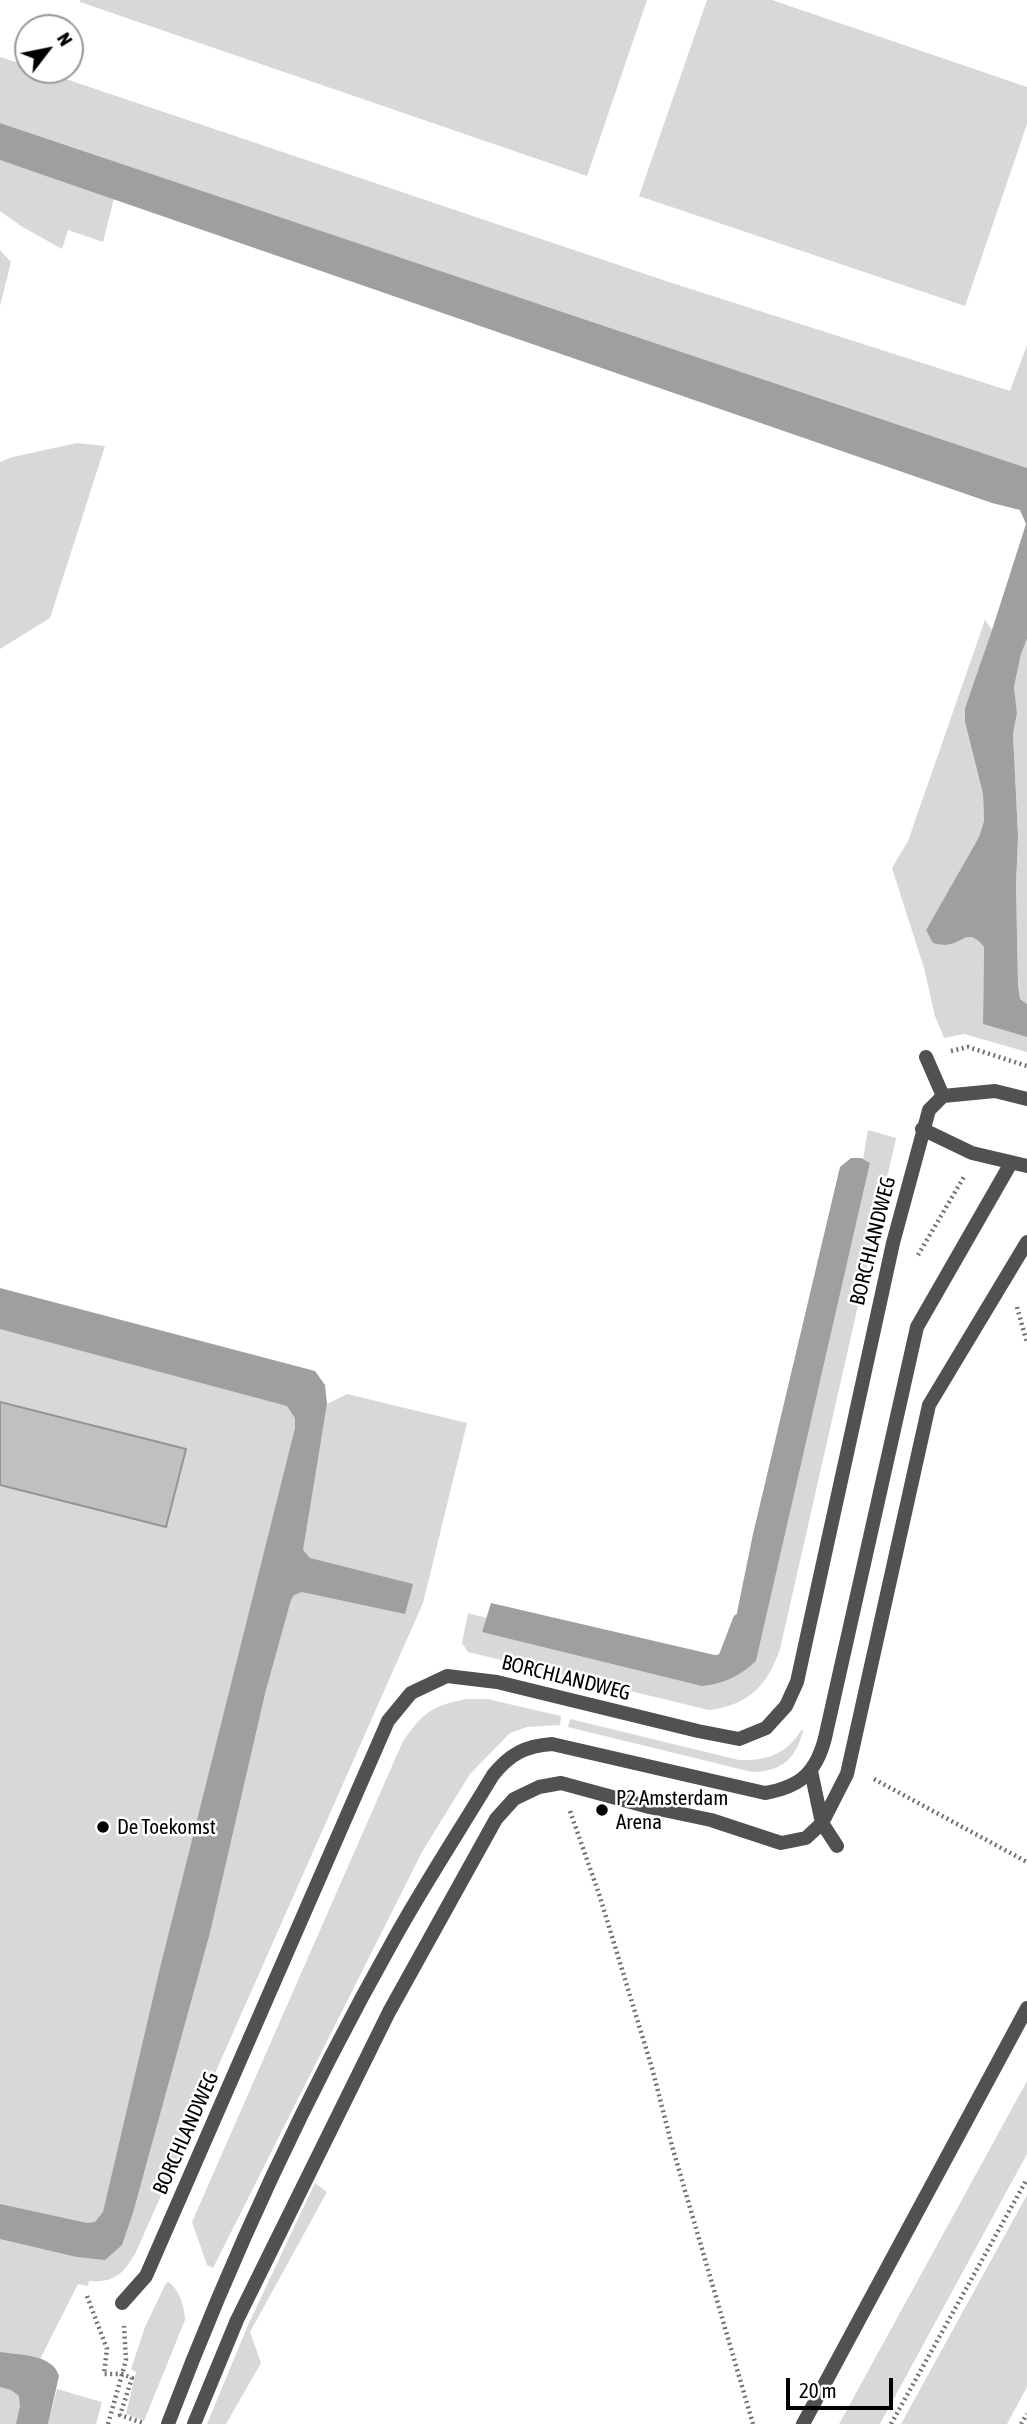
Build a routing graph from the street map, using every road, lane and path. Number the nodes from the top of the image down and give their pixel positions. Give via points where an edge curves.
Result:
1 (926, 1057) joint
2 (1009, 1059) junction
3 (1027, 1066) edge
4 (995, 1091) junction
5 (943, 1096) junction
6 (1027, 1098) edge
7 (922, 1129) junction
8 (972, 1153) junction
9 (1027, 1153) edge
10 (1011, 1163) junction
11 (1027, 1166) edge
12 (1027, 1242) edge
13 (917, 1257) dead end
14 (811, 1771) junction
15 (874, 1779) dead end
16 (561, 1783) junction
17 (822, 1823) junction
18 (837, 1846) dead end
19 (1027, 1862) edge
20 (1027, 2008) edge
21 (1027, 2179) edge
22 (88, 2296) dead end
23 (122, 2303) joint
24 (122, 2374) junction
25 (1027, 2414) edge
26 (108, 2424) edge
27 (145, 2424) edge
28 (168, 2424) edge
29 (194, 2424) edge
30 (753, 2424) edge
31 (803, 2424) edge
32 (891, 2424) edge
33 (1021, 2424) edge

1 - 2 path via 968,1047
1 - 5 street
2 - 3 path
2 - 4 path
4 - 5 street
4 - 6 street
5 - 7 street, BORCHLANDWEG via 929,1110
7 - 8 street
7 - 23 street, BORCHLANDWEG via 884,1281 797,1682 786,1706 766,1728 739,1739 497,1682 447,1676 411,1693 388,1721 146,2276
8 - 10 street
8 - 13 path via 965,1177
9 - 10 street
10 - 11 street
10 - 14 street via 917,1327 821,1755
12 - 17 street via 929,1405 847,1774
14 - 17 street
14 - 28 street via 790,1786 765,1793 552,1744 526,1748 504,1761 395,1938 307,2106 207,2320
15 - 19 path
16 - 17 street via 711,1820 781,1843 806,1839
16 - 29 street via 514,1799 496,1819 383,2024 237,2320
16 - 30 path via 652,2068
17 - 18 street
20 - 31 street
21 - 32 path
22 - 24 path via 107,2349 104,2374
23 - 24 path via 126,2360
24 - 26 path
24 - 27 path via 132,2378 120,2415
25 - 33 path

